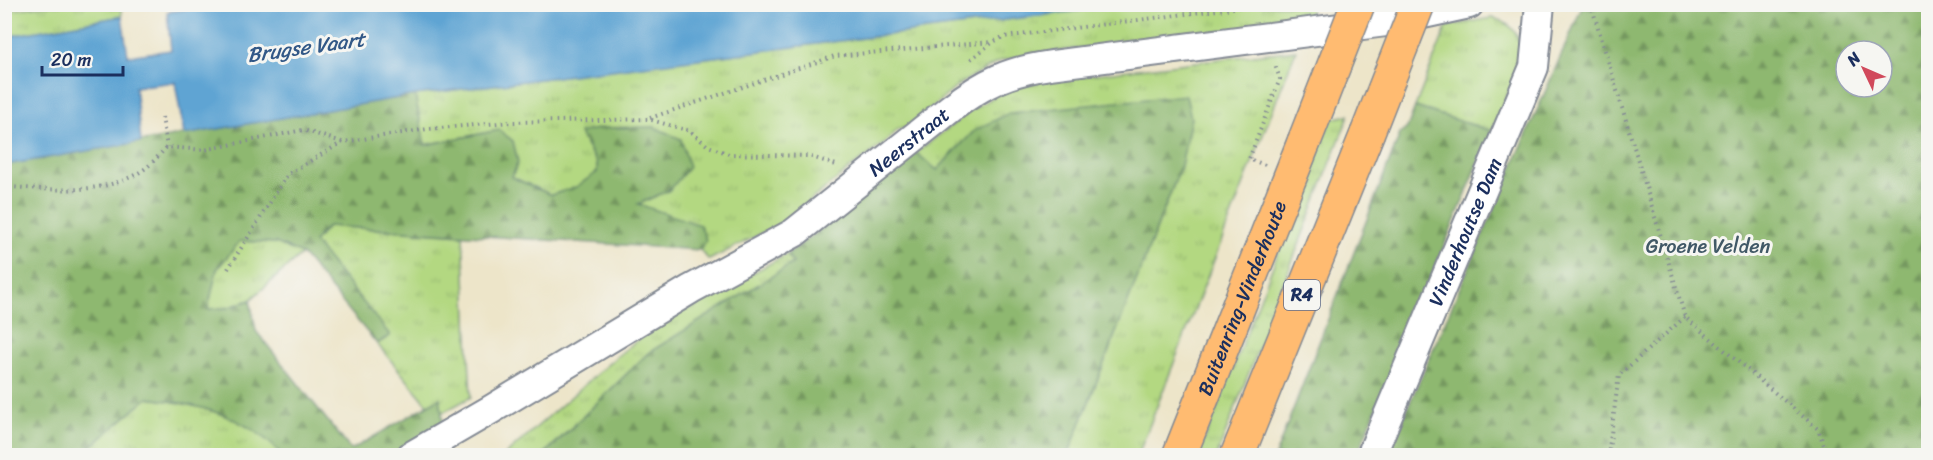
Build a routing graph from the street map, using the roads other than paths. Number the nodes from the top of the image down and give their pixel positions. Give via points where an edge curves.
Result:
1 (1358, 4) edge
2 (1418, 4) edge
3 (1469, 4) edge
4 (1540, 4) edge
5 (411, 456) edge
6 (1179, 456) edge
7 (1237, 456) edge
8 (1371, 456) edge

1 - 6 highway, Buitenring-Vinderhoute, bridge
2 - 7 highway, R4, bridge
3 - 5 street, Neerstraat via 1386,22 1052,65 1005,75 973,91 794,233 691,289
4 - 8 street, Vinderhoutse Dam via 1534,67

